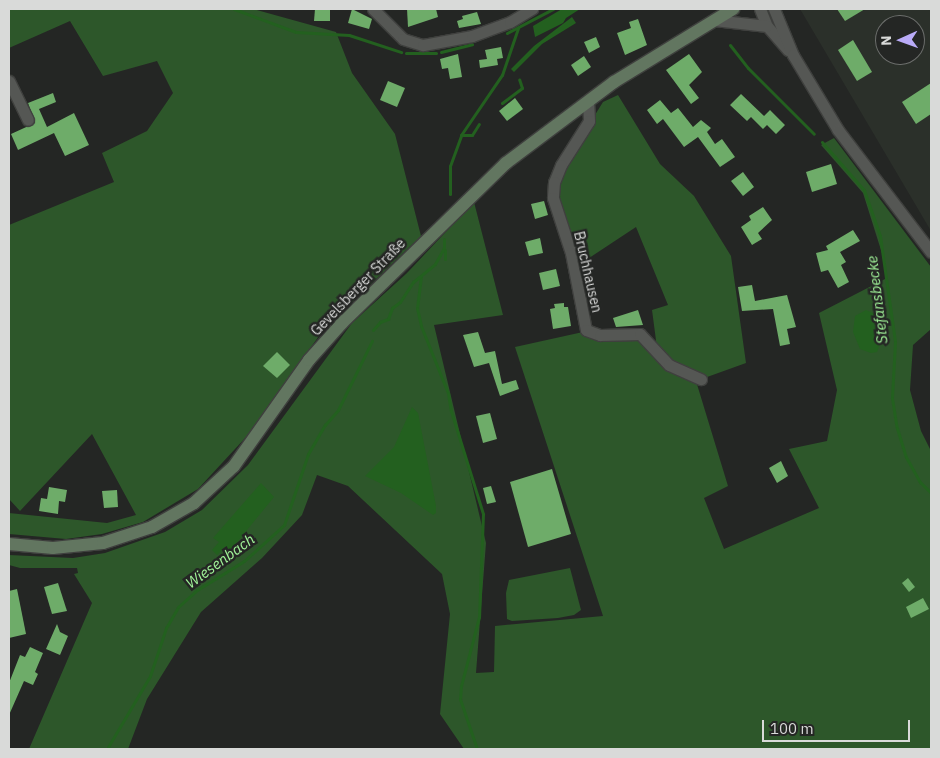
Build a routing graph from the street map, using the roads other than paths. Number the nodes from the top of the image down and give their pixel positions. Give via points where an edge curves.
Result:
1 (373, 9) edge
2 (532, 9) edge
3 (733, 9) edge
4 (760, 9) edge
5 (774, 9) edge
6 (780, 14) edge
7 (714, 20) junction
8 (767, 26) junction
9 (793, 55) junction
10 (9, 81) edge
11 (588, 101) junction
12 (28, 120) dead end
13 (931, 252) edge
14 (700, 379) dead end
15 (9, 544) edge

1 - 2 street via 403,39 423,45 472,36 510,22
3 - 7 main road, Gevelsberger Straße
4 - 8 street
5 - 6 street
6 - 9 street
7 - 8 street
7 - 11 main road, Gevelsberger Straße
8 - 9 street
9 - 13 street via 838,130
10 - 12 street
11 - 14 street, Bruchhausen via 589,121 561,165 554,182 553,198 571,252 586,330 600,336 640,334 669,365
11 - 15 main road, Gevelsberger Straße via 506,163 360,304 309,360 234,466 194,503 152,527 103,543 53,548

